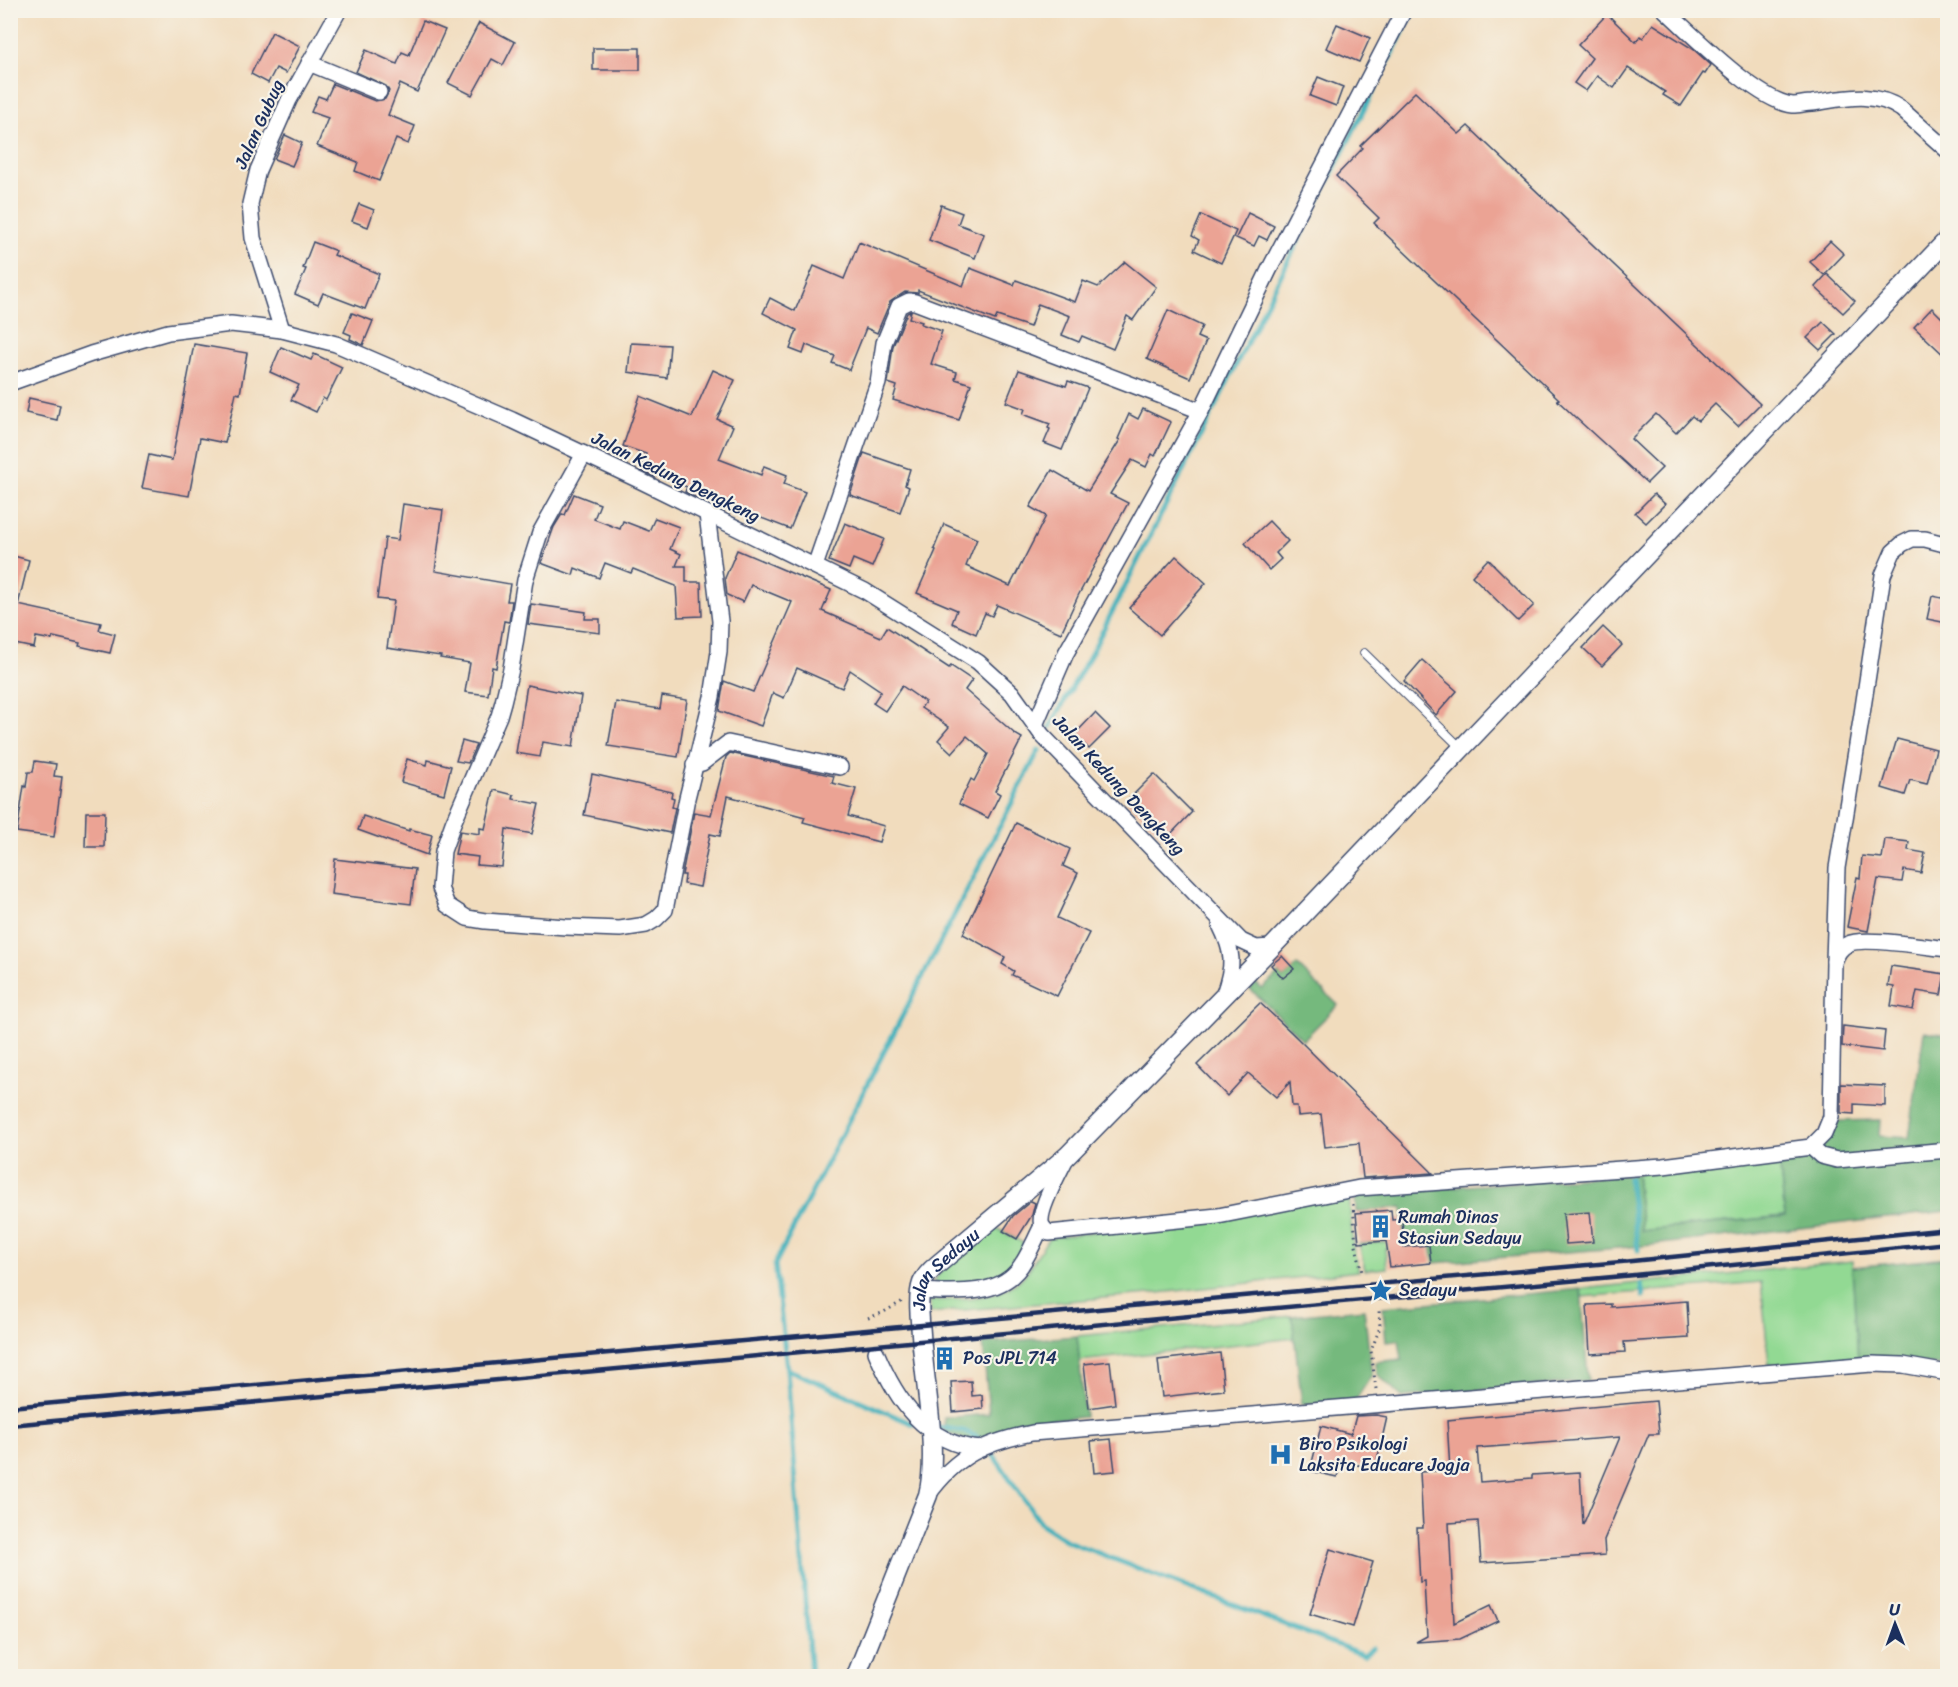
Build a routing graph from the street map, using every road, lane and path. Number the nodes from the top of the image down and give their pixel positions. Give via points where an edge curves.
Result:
1 (339, 10) edge
2 (1404, 10) edge
3 (1665, 10) edge
4 (309, 63) junction
5 (379, 92) dead end
6 (1947, 151) edge
7 (1947, 239) edge
8 (282, 330) junction
9 (10, 383) edge
10 (1201, 411) junction
11 (584, 454) junction
12 (707, 514) junction
13 (1947, 545) edge
14 (815, 566) junction
15 (1364, 653) dead end
16 (1035, 725) junction
17 (1461, 748) junction
18 (694, 765) junction
19 (840, 767) dead end
20 (1215, 915) junction
21 (1272, 947) junction
22 (1947, 949) edge
23 (1834, 962) junction
24 (1224, 994) junction
25 (1811, 1147) junction
26 (1947, 1150) edge
27 (1067, 1156) junction
28 (1352, 1190) junction
29 (1042, 1226) junction
30 (1362, 1272) dead end
31 (920, 1291) junction
32 (1379, 1311) dead end
33 (876, 1352) dead end
34 (1947, 1373) edge
35 (1377, 1406) junction
36 (930, 1431) junction
37 (981, 1449) junction
38 (928, 1495) junction
39 (856, 1677) edge

1 - 4 street, Jalan Gubug
2 - 10 street via 1269,270
3 - 6 street via 1746,82 1775,100 1793,105 1879,98 1901,109
4 - 5 street
4 - 8 street, Jalan Gubug via 258,170 250,204 253,238
7 - 17 street, Jalan Sedayu
8 - 9 street, Jalan Kedung Dengkeng via 231,324 168,332
8 - 11 street, Jalan Kedung Dengkeng via 336,344
10 - 14 street via 915,302 903,303 884,344 878,383
10 - 16 street via 1066,653
11 - 12 street, Jalan Kedung Dengkeng
11 - 18 street via 540,533 525,580 499,716 443,851 440,888 447,905 467,918 566,927 620,929 656,919 665,910
12 - 14 street, Jalan Kedung Dengkeng
12 - 18 street via 719,642 712,697
13 - 23 street via 1912,539 1893,552 1883,575 1837,868
14 - 16 street, Jalan Kedung Dengkeng via 866,591 978,662 1012,693
15 - 17 lane
16 - 20 street, Jalan Kedung Dengkeng
17 - 21 street, Jalan Sedayu
18 - 19 street via 728,743
20 - 21 street, Jalan Kedung Dengkeng via 1249,946
20 - 24 street via 1232,957
21 - 24 street, Jalan Sedayu
22 - 23 street via 1850,942 1839,950
23 - 25 street via 1832,1117 1824,1134
24 - 27 street, Jalan Sedayu
25 - 26 street via 1821,1156 1837,1160
25 - 28 street via 1663,1166
27 - 29 street via 1044,1207
27 - 31 street, Jalan Sedayu via 937,1265
28 - 29 street via 1218,1216 1059,1233 1048,1233
28 - 30 path
29 - 31 street via 1028,1255 1006,1282 962,1292
31 - 36 street, Jalan Sedayu
32 - 35 path via 1380,1327 1371,1352
33 - 36 street via 894,1390
34 - 35 street via 1872,1364
35 - 37 street via 1032,1433
36 - 37 street via 953,1444
36 - 38 street, Jalan Sedayu via 932,1481
37 - 38 street via 953,1466
38 - 39 street, Jalan Sedayu

